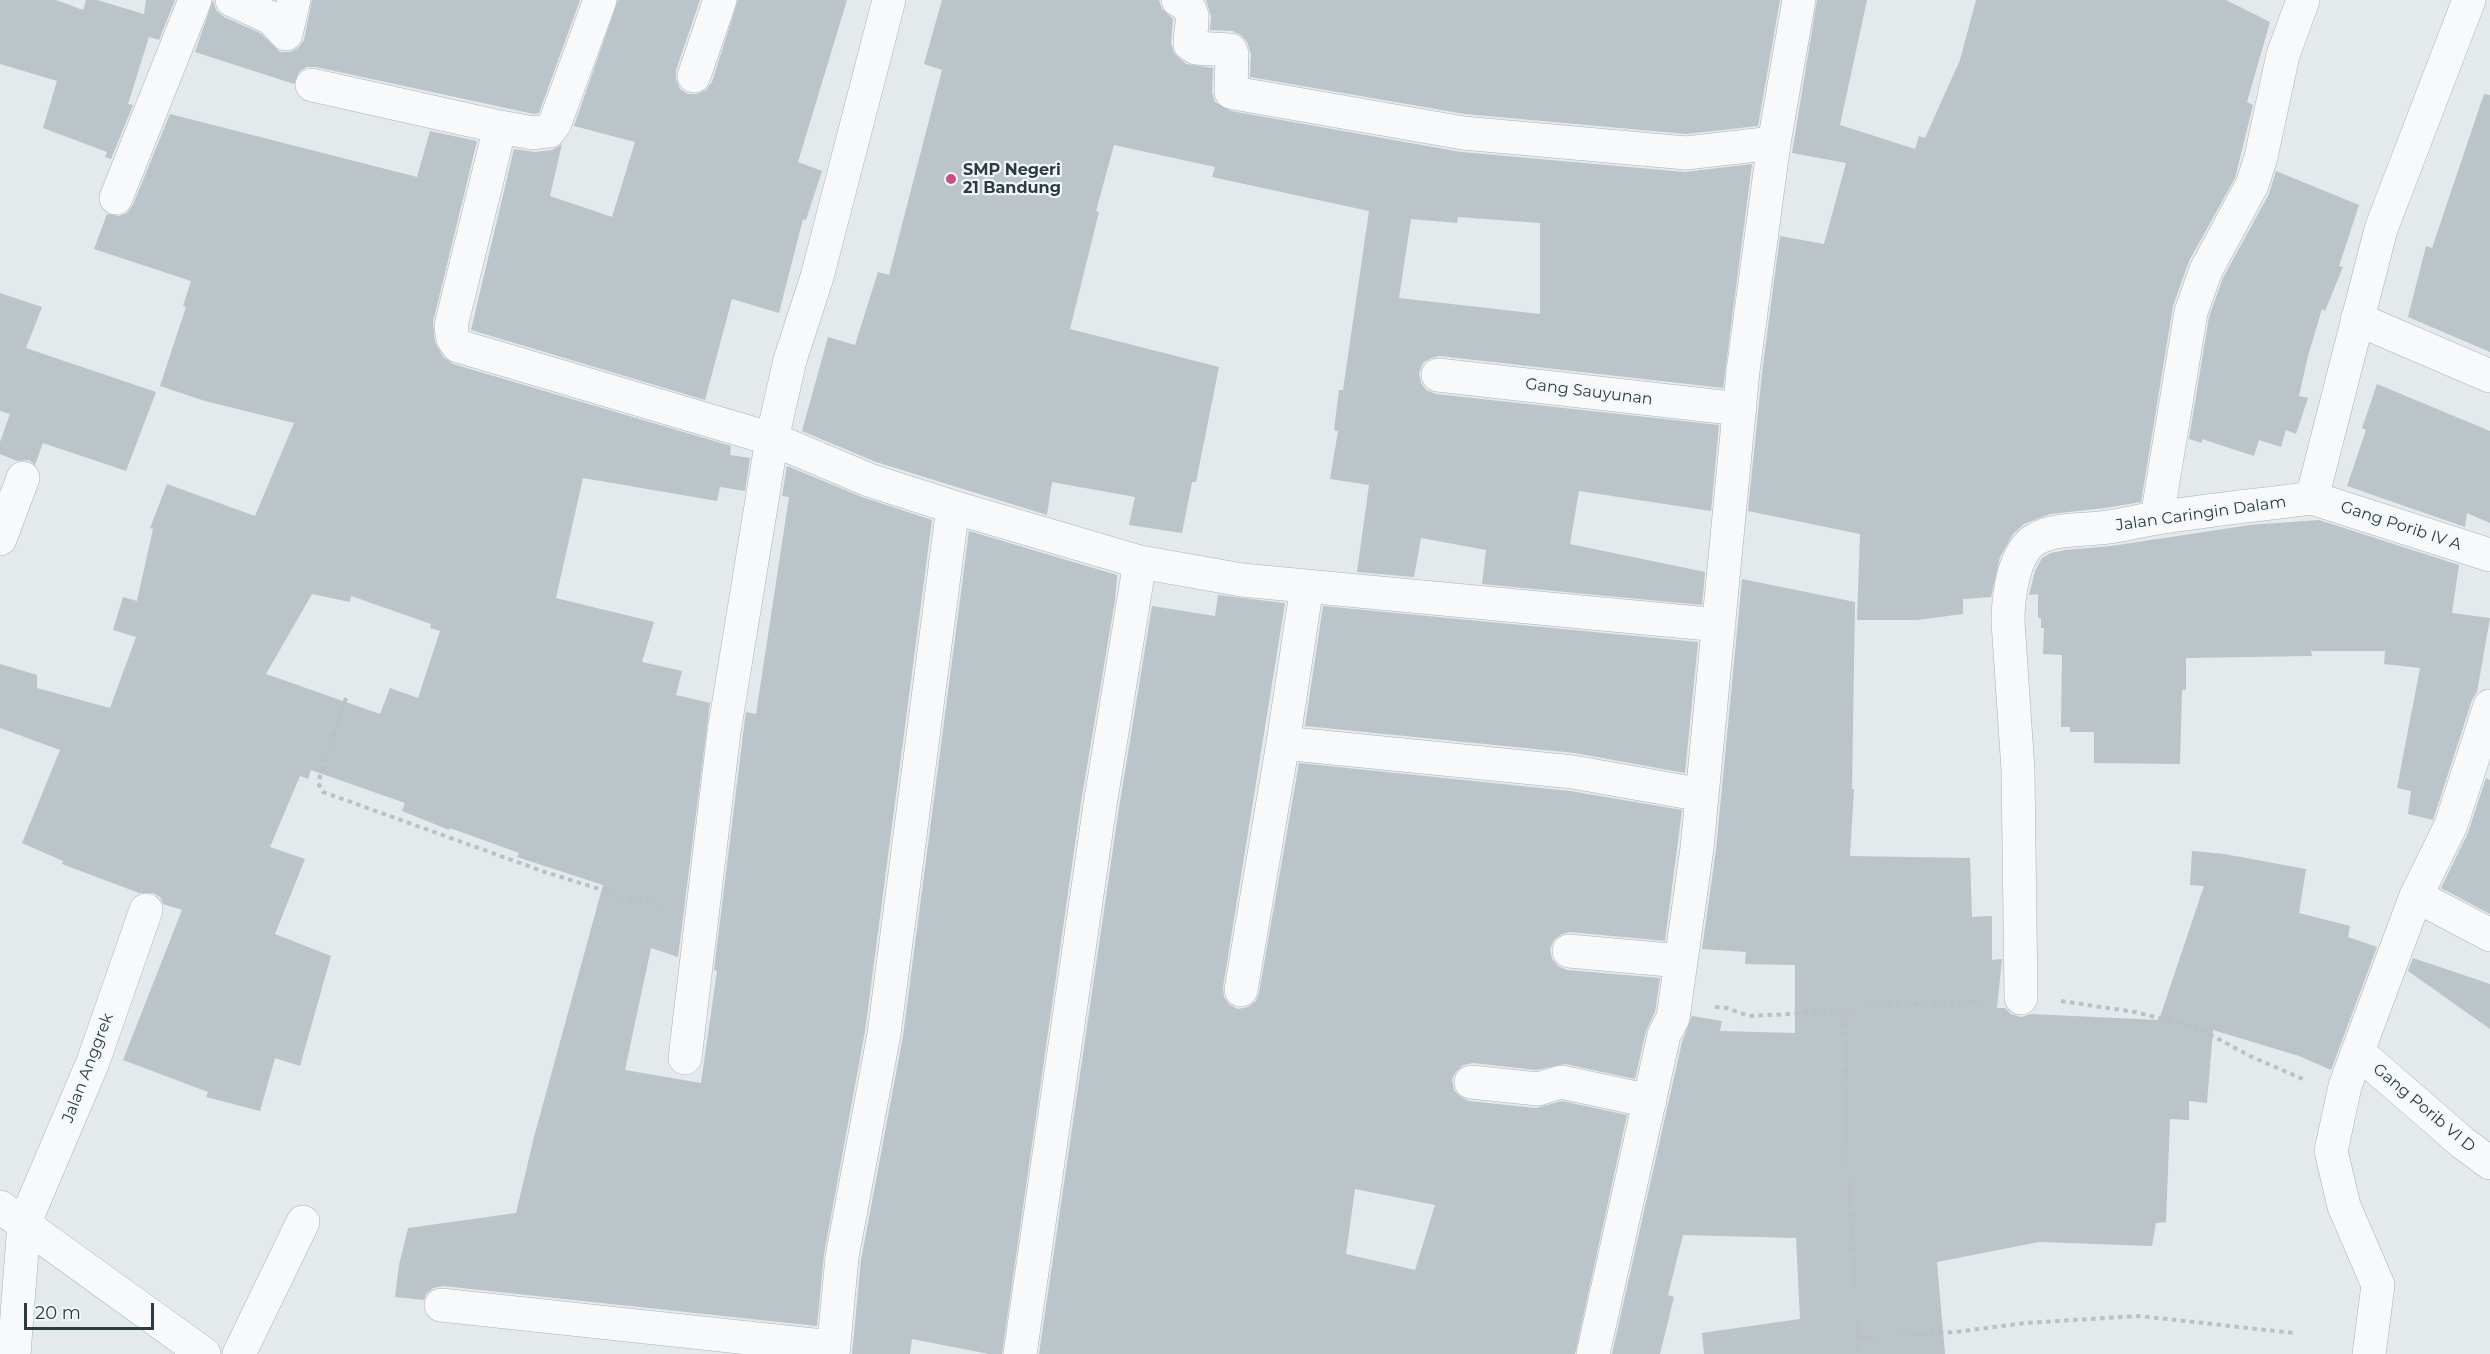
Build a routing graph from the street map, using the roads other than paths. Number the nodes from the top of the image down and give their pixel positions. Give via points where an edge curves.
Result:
1 (195, 0) edge
2 (232, 0) edge
3 (294, 0) edge
4 (600, 0) edge
5 (720, 0) edge
6 (889, 0) edge
7 (1178, 0) edge
8 (1799, 0) edge
9 (2303, 0) edge
10 (2469, 0) edge
11 (694, 76) dead end
12 (312, 85) dead end
13 (500, 127) junction
14 (1774, 143) junction
15 (116, 198) dead end
16 (2357, 319) junction
17 (1438, 375) dead end
18 (2490, 376) edge
19 (1740, 409) junction
20 (772, 439) junction
21 (23, 478) dead end
22 (2312, 498) junction
23 (952, 507) junction
24 (2157, 518) junction
25 (0, 538) edge
26 (2490, 555) edge
27 (1140, 562) junction
28 (1307, 586) junction
29 (1719, 624) junction
30 (2490, 706) edge
31 (1283, 743) junction
32 (1702, 795) junction
33 (2416, 896) junction
34 (146, 910) dead end
35 (2490, 935) edge
36 (1569, 951) dead end
37 (1680, 962) junction
38 (1241, 990) dead end
39 (2020, 998) road end
40 (2358, 1052) junction
41 (685, 1058) dead end
42 (1471, 1082) dead end
43 (1650, 1101) junction
44 (2490, 1162) edge
45 (12, 1216) edge
46 (303, 1222) dead end
47 (441, 1305) dead end
48 (833, 1351) edge
49 (14, 1354) edge
50 (204, 1354) edge
51 (239, 1354) edge
52 (1020, 1354) edge
53 (1593, 1354) edge
54 (2369, 1354) edge

1 - 15 street
2 - 3 street via 271,18 286,34
4 - 13 street via 549,131
5 - 11 street
6 - 20 street
7 - 14 street via 1189,6 1193,14 1190,44 1196,48 1230,50 1234,93 1463,133 1686,153
8 - 14 street
9 - 24 street via 2283,55 2252,185 2206,270 2191,312
10 - 16 street via 2381,229
12 - 13 street
13 - 20 street via 451,326 458,346
14 - 19 street
16 - 18 street
16 - 22 street
17 - 19 street, Gang Sauyunan
19 - 29 street
20 - 23 street via 868,480
20 - 41 street via 724,732
21 - 25 street
22 - 24 street, Jalan Caringin Dalam
22 - 26 street, Gang Porib IV A
23 - 27 street
23 - 48 street via 884,1034 843,1257
24 - 39 street, Jalan Caringin Dalam via 2058,532 2037,539 2025,549 2014,575 2008,622 2018,770
27 - 28 street via 1242,580
27 - 52 street via 1100,805
28 - 29 street
28 - 31 street
29 - 32 street
30 - 33 street via 2451,825
31 - 32 street via 1573,772
31 - 38 street
32 - 37 street
33 - 35 street
33 - 40 street
34 - 45 street, Jalan Anggrek via 93,1062
36 - 37 street
37 - 43 street via 1673,1018 1664,1035
40 - 44 street, Gang Porib VI D
40 - 54 street via 2341,1098 2331,1151 2344,1206 2378,1285
42 - 43 street via 1538,1089 1562,1082
43 - 53 street
45 - 49 street, Jalan Anggrek
45 - 50 street
46 - 51 street
47 - 48 street

